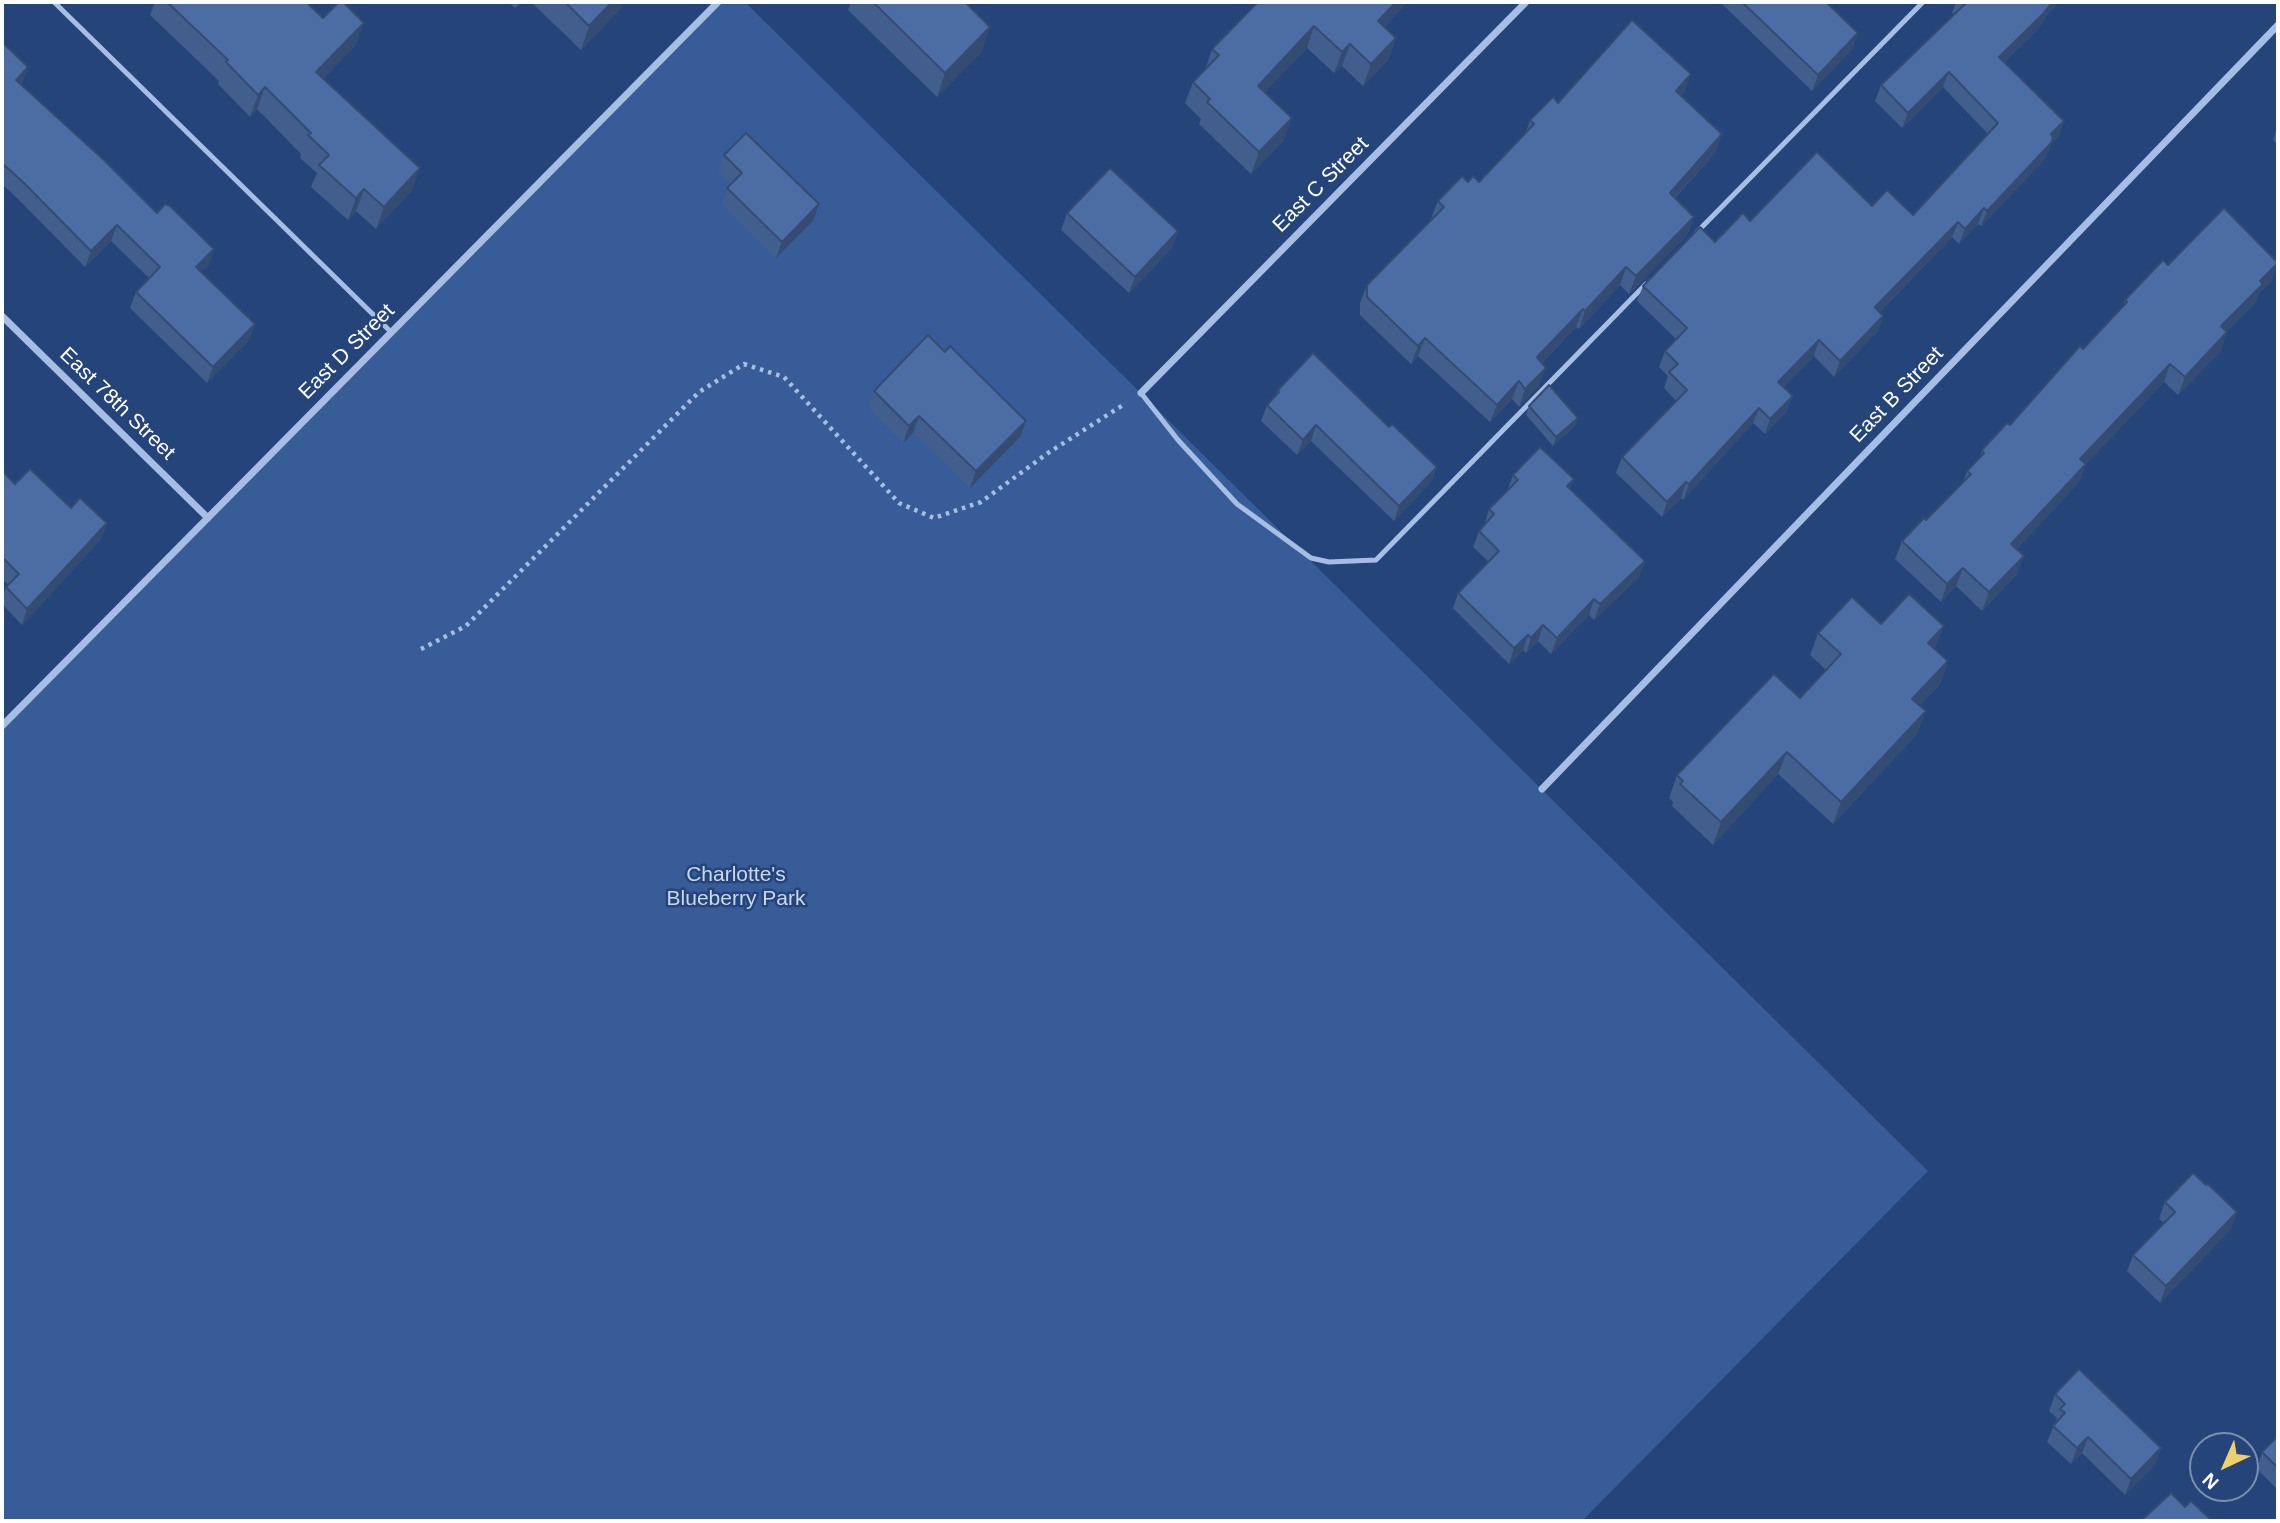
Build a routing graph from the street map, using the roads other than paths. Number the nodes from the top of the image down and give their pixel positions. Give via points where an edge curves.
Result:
1 (54, 2) edge
2 (718, 2) edge
3 (1527, 2) edge
4 (1923, 2) edge
5 (2278, 25) edge
6 (1689, 241) edge
7 (1649, 281) edge
8 (2, 316) edge
9 (391, 332) junction
10 (1141, 393) joint
11 (208, 518) junction
12 (2, 726) edge
13 (1542, 789) dead end

1 - 9 lane
2 - 9 street, East D Street
3 - 10 street, East C Street
4 - 6 lane
5 - 13 street, East B Street
7 - 10 lane via 1376,560 1311,558 1237,504
8 - 11 street, East 78th Street
9 - 11 street, East D Street
11 - 12 street, East D Street

